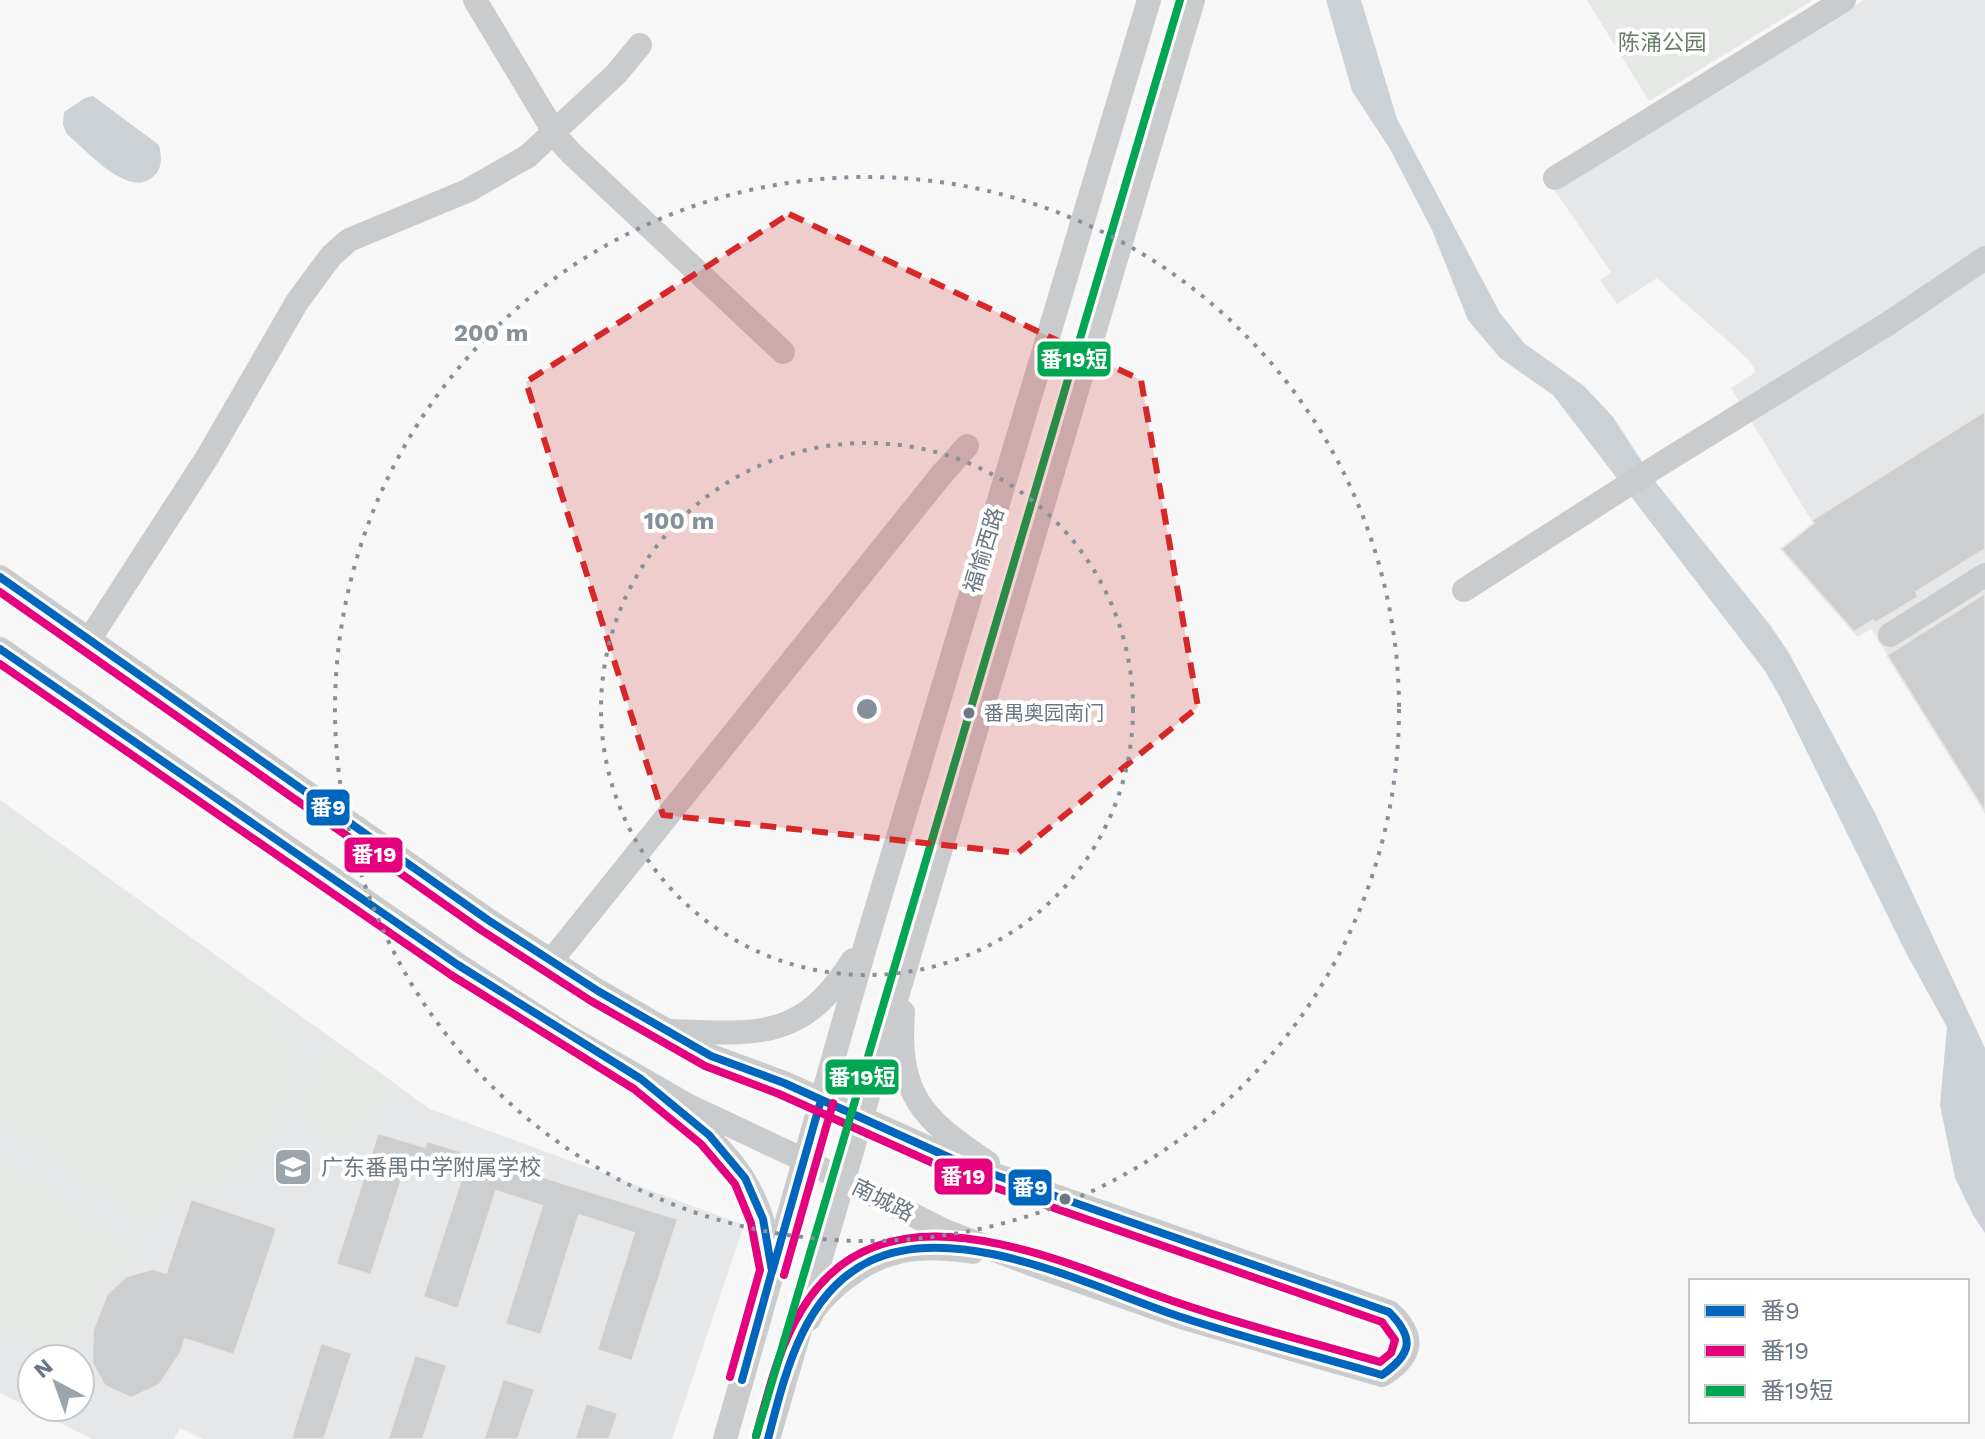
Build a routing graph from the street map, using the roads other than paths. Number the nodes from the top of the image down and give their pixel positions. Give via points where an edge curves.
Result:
1 (475, 0) edge
2 (1149, 0) edge
3 (1193, 0) edge
4 (1844, 0) edge
5 (640, 45) dead end
6 (555, 133) junction
7 (1555, 178) dead end
8 (1985, 258) edge
9 (783, 352) dead end
10 (967, 446) dead end
11 (1985, 575) edge
12 (0, 577) edge
13 (1464, 590) dead end
14 (1890, 635) dead end
15 (89, 640) junction
16 (0, 649) edge
17 (880, 895) junction
18 (908, 959) junction
19 (551, 961) junction
20 (666, 1031) junction
21 (641, 1079) junction
22 (821, 1100) junction
23 (863, 1119) junction
24 (804, 1160) junction
25 (843, 1180) junction
26 (1024, 1185) junction
27 (1024, 1262) junction
28 (772, 1271) junction
29 (787, 1369) junction
30 (725, 1439) edge
31 (768, 1439) edge

1 - 6 street
2 - 17 street, 福愉西路
3 - 18 street, 福愉西路
4 - 7 street
5 - 6 street
6 - 9 street
6 - 15 street via 498,176 349,240 331,256 297,302 208,456
8 - 13 street
10 - 19 street
11 - 14 street
12 - 15 street, 南城路
15 - 19 street, 南城路
16 - 21 street, 南城路 via 469,972
17 - 20 street via 859,949 838,983 801,1017 762,1031
17 - 22 street, 福愉西路
18 - 23 street, 福愉西路
18 - 26 street via 901,1043 913,1094 928,1118 949,1136
19 - 20 street, 南城路
20 - 22 street, 南城路 via 711,1056
21 - 24 street, 南城路
21 - 28 street via 709,1135 745,1178 763,1219
22 - 23 street, 南城路
22 - 24 street, 福愉西路
23 - 25 street, 福愉西路
23 - 26 street, 南城路
24 - 25 street, 南城路
24 - 28 street, 福愉西路
25 - 27 street, 南城路 via 945,1231
25 - 29 street, 福愉西路
26 - 27 street, 南城路 via 1389,1312 1401,1323 1408,1345 1394,1368 1382,1375 1184,1318
27 - 29 street via 925,1247 871,1260 813,1310
28 - 30 street
29 - 31 street

